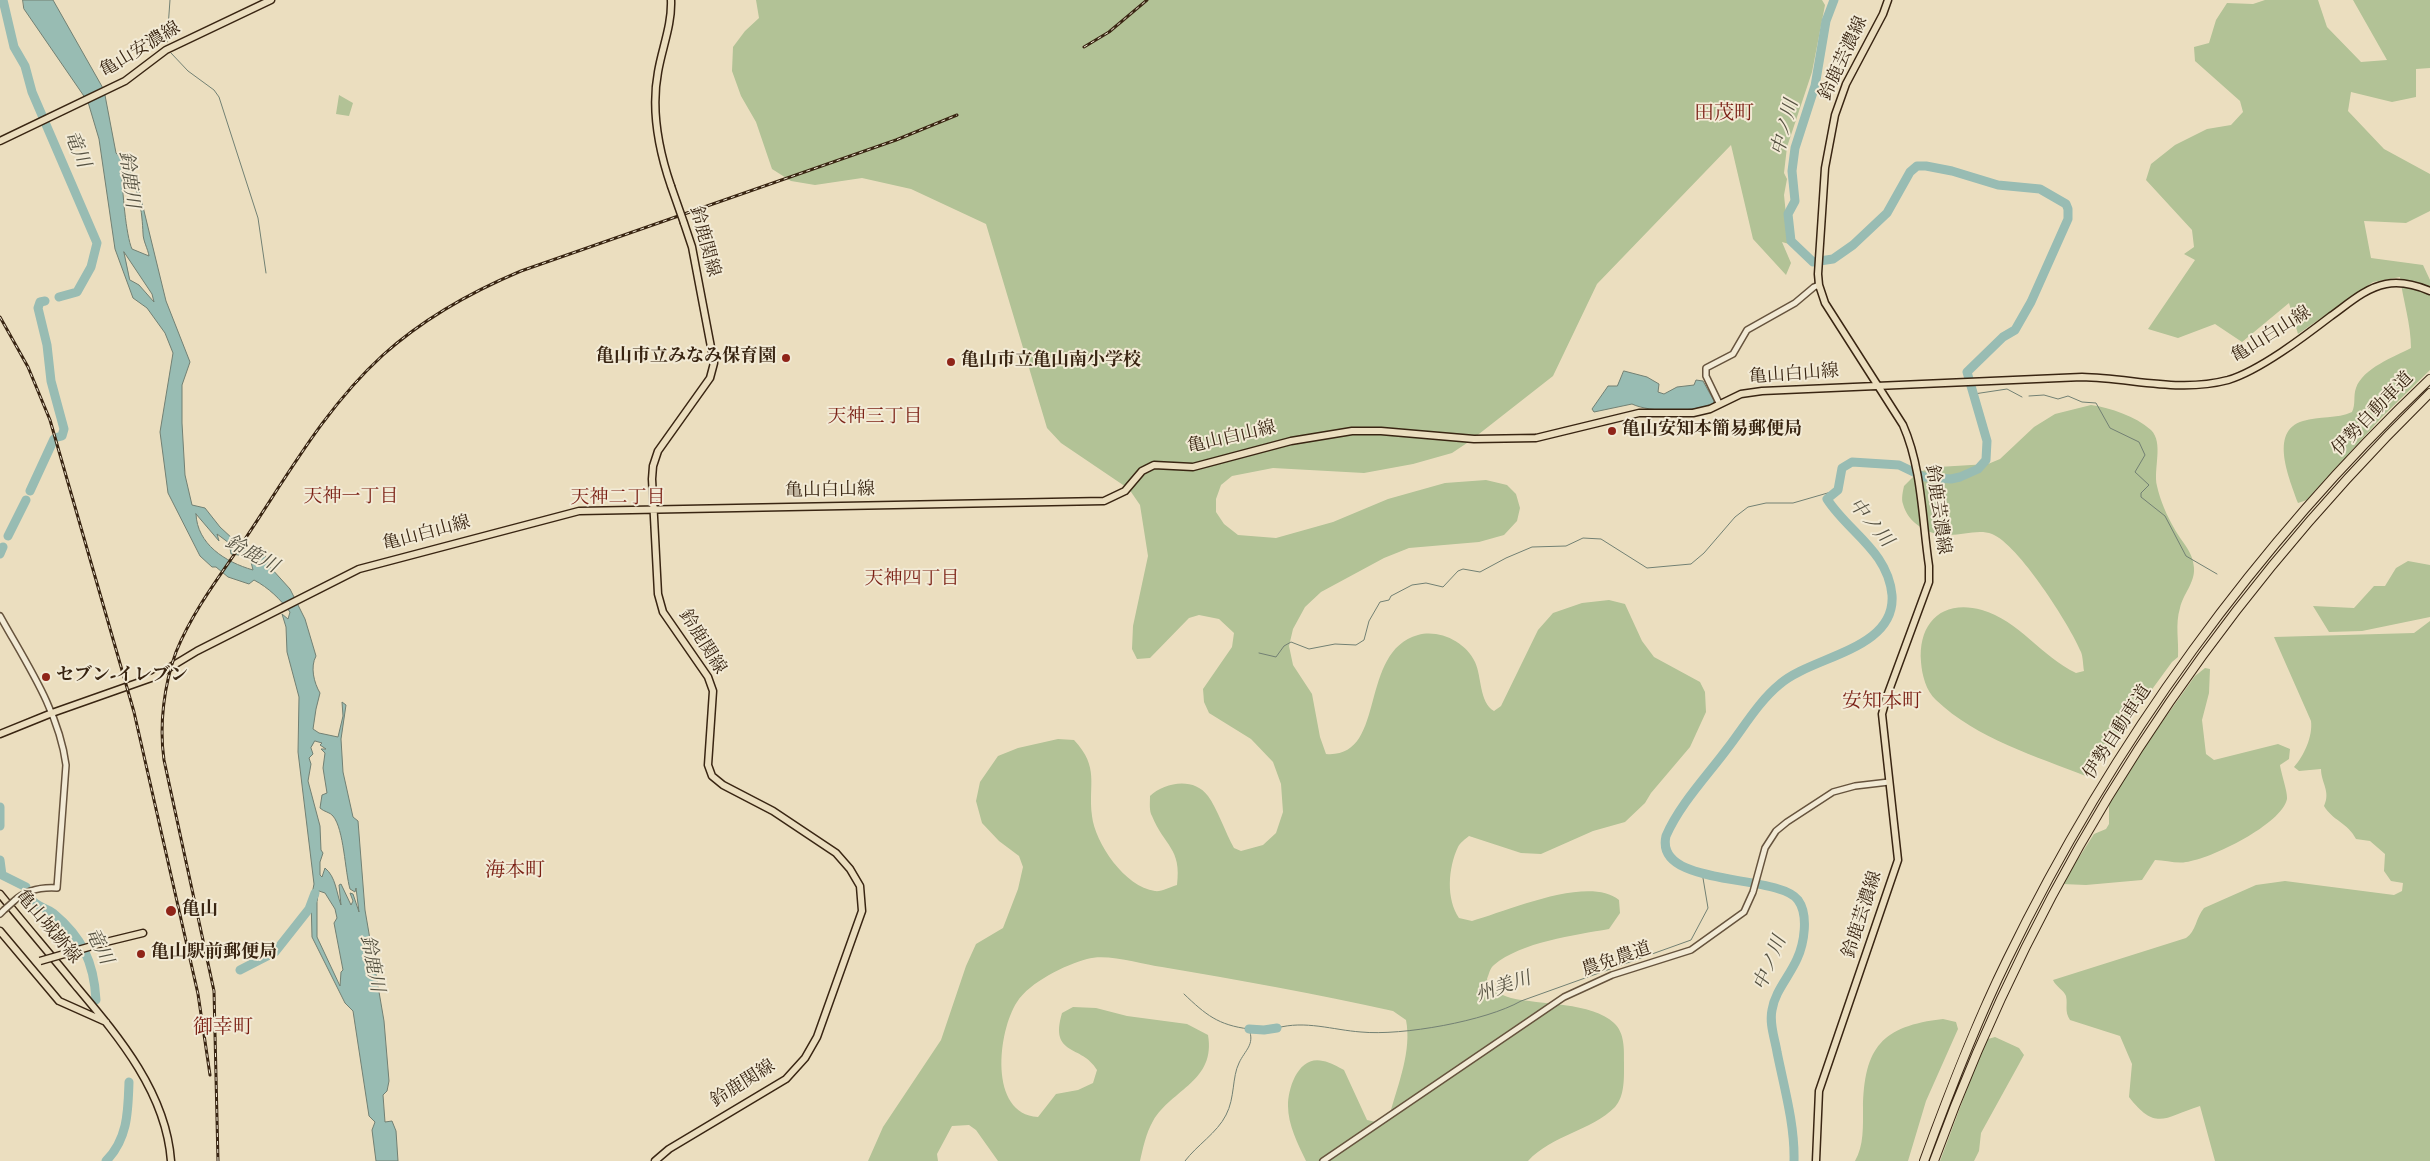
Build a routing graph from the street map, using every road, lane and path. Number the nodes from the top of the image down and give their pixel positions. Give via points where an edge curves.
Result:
1 (271, 0) edge
2 (670, 0) edge
3 (1888, 0) edge
4 (0, 141) edge
5 (1819, 286) junction
6 (2430, 291) edge
7 (2430, 379) edge
8 (1877, 386) junction
9 (2430, 393) edge
10 (1719, 403) junction
11 (653, 511) junction
12 (0, 616) edge
13 (52, 713) junction
14 (0, 734) edge
15 (1889, 782) junction
16 (0, 894) edge
17 (2, 912) edge
18 (0, 931) edge
19 (143, 933) dead end
20 (29, 964) junction
21 (106, 1022) junction
22 (171, 1161) edge
23 (655, 1161) edge
24 (1323, 1161) edge
25 (1816, 1161) edge
26 (1924, 1161) edge
27 (1934, 1161) edge

1 - 4 main road, 亀山安濃線 via 166,50 125,81
2 - 11 main road, 鈴鹿関線, bridge via 669,24 655,95 662,155 692,247 714,368 656,455 652,472
3 - 5 main road, 鈴鹿芸濃線 via 1846,84 1835,115 1825,168
5 - 8 main road, 鈴鹿芸濃線 via 1829,310
5 - 10 street via 1747,330 1733,354 1706,368 1706,376
6 - 8 main road, 亀山白山線 via 2401,283 2375,287 2250,370 2221,381 2180,387 2082,377
7 - 26 highway, 伊勢自動車道 via 2327,484 2260,563 2180,668 2138,730 2061,857 2007,960 1965,1054
8 - 10 main road, 亀山白山線 via 1752,392
8 - 15 main road, 鈴鹿芸濃線 via 1903,425 1915,461 1929,566 1929,582 1882,714
9 - 27 highway, 伊勢自動車道 via 2333,493 2276,560 2202,655 2136,751 2074,853 2033,932 1984,1034
10 - 11 main road, 亀山白山線 via 1693,413 1652,411 1620,416 1536,438 1474,439 1352,431 1270,445 1192,467 1154,465 1142,471 1125,491 1104,501
11 - 13 main road, 亀山白山線 via 578,511 359,569 229,634 154,677
11 - 23 main road, 鈴鹿関線 via 658,594 663,612 708,677 712,691 708,765 712,776 836,853 860,886 862,911 817,1037 805,1058 786,1079 669,1149
12 - 13 street
13 - 14 main road, 亀山白山線
13 - 17 street, bridge via 63,747 66,773 57,888 30,891
15 - 24 street, 農免農道 via 1833,792 1787,822 1770,839 1761,857 1753,892 1744,912 1691,950 1612,975 1564,997
15 - 25 main road, 鈴鹿芸濃線 via 1898,860 1819,1091
16 - 21 main road, 亀山城跡線
18 - 20 main road
19 - 20 main road, bridge
20 - 21 main road via 59,1001
21 - 22 main road, 亀山城跡線 via 134,1059 151,1092 164,1125

